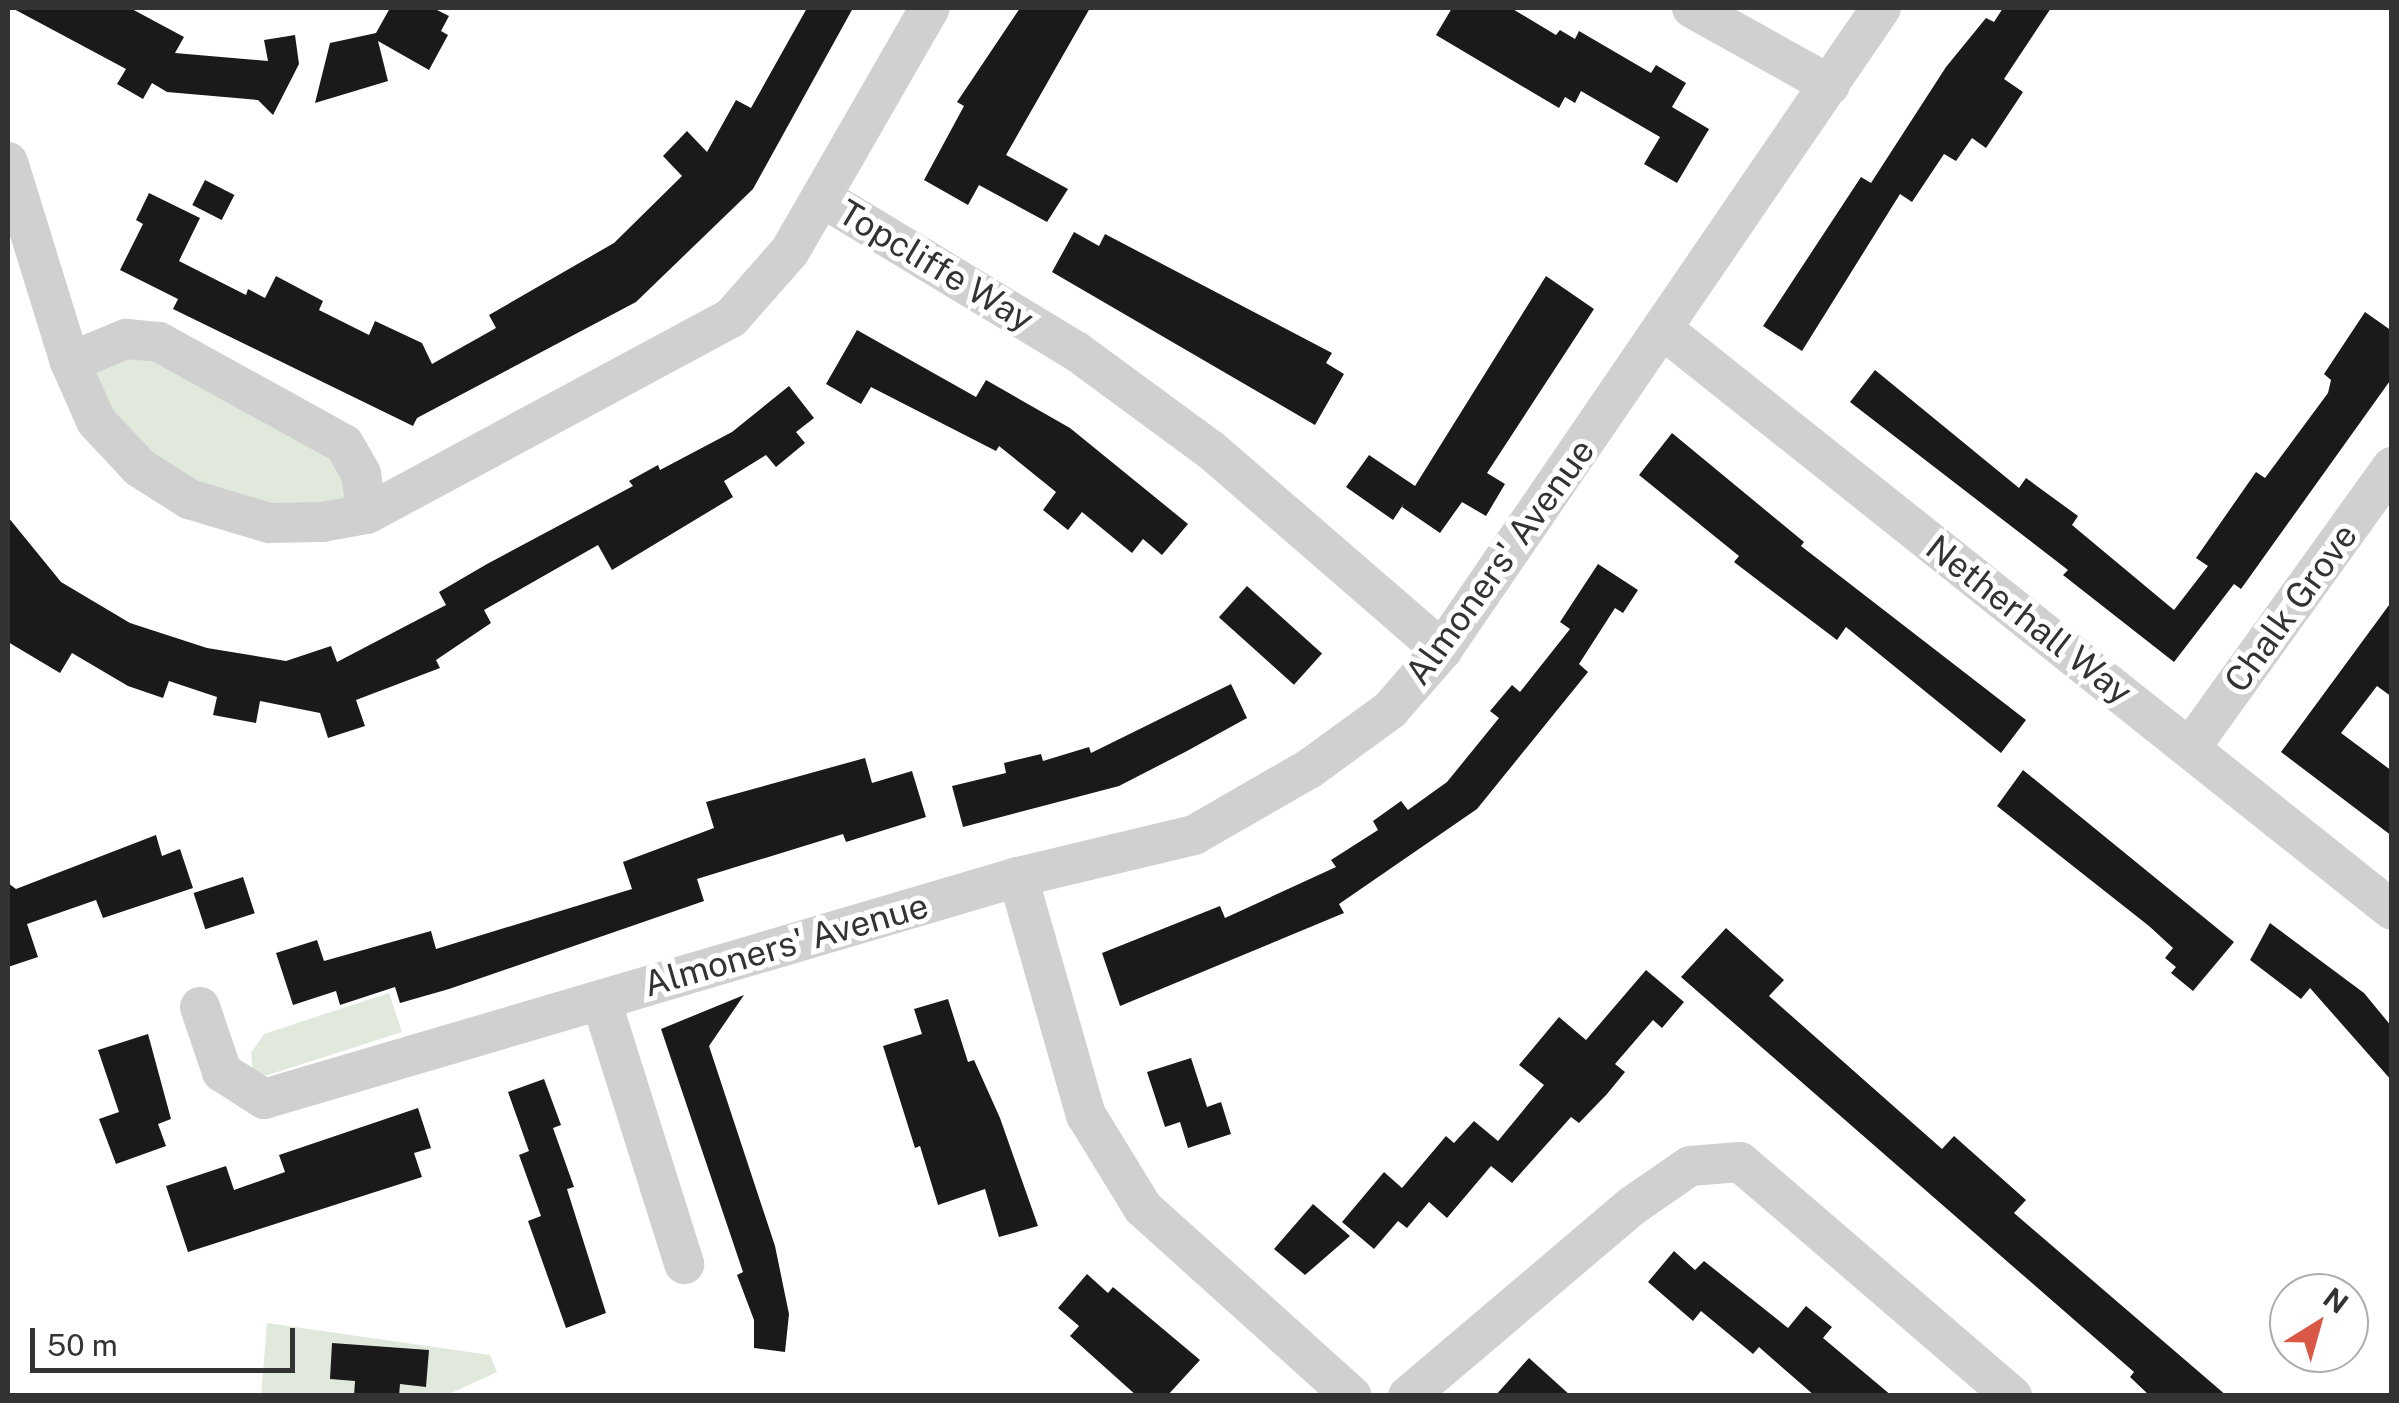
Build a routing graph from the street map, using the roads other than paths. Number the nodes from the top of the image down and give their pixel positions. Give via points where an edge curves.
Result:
1 (930, 8) edge
2 (1692, 8) edge
3 (1881, 8) edge
4 (1830, 85) junction
5 (8, 162) edge
6 (823, 198) junction
7 (1666, 332) junction
8 (70, 362) junction
9 (2392, 467) edge
10 (367, 514) junction
11 (1442, 650) junction
12 (2190, 748) junction
13 (1018, 877) junction
14 (2392, 910) edge
15 (601, 1000) junction
16 (200, 1007) dead end
17 (684, 1264) dead end
18 (1352, 1396) edge
19 (1408, 1396) edge
20 (2012, 1396) edge

1 - 6 street
2 - 4 street
3 - 4 street, Almoners' Avenue
4 - 7 street, Almoners' Avenue
5 - 8 street, Topcliffe Way
6 - 10 street, Topcliffe Way via 790,251 731,318
6 - 11 street, Topcliffe Way via 1076,351 1211,450
7 - 11 street, Almoners' Avenue
7 - 12 street, Netherhall Way
8 - 10 street, Topcliffe Way via 96,422 140,468 189,499 269,522
8 - 10 street via 126,339 159,342 344,444 361,474
9 - 12 street, Chalk Grove
11 - 13 street, Almoners' Avenue via 1390,710 1309,769 1194,835
12 - 14 street, Netherhall Way
13 - 15 street, Almoners' Avenue
13 - 18 street via 1086,1115 1143,1208
15 - 16 street, Almoners' Avenue via 264,1099 222,1072
15 - 17 street, Almoners' Avenue
19 - 20 street via 1632,1206 1690,1166 1740,1162

